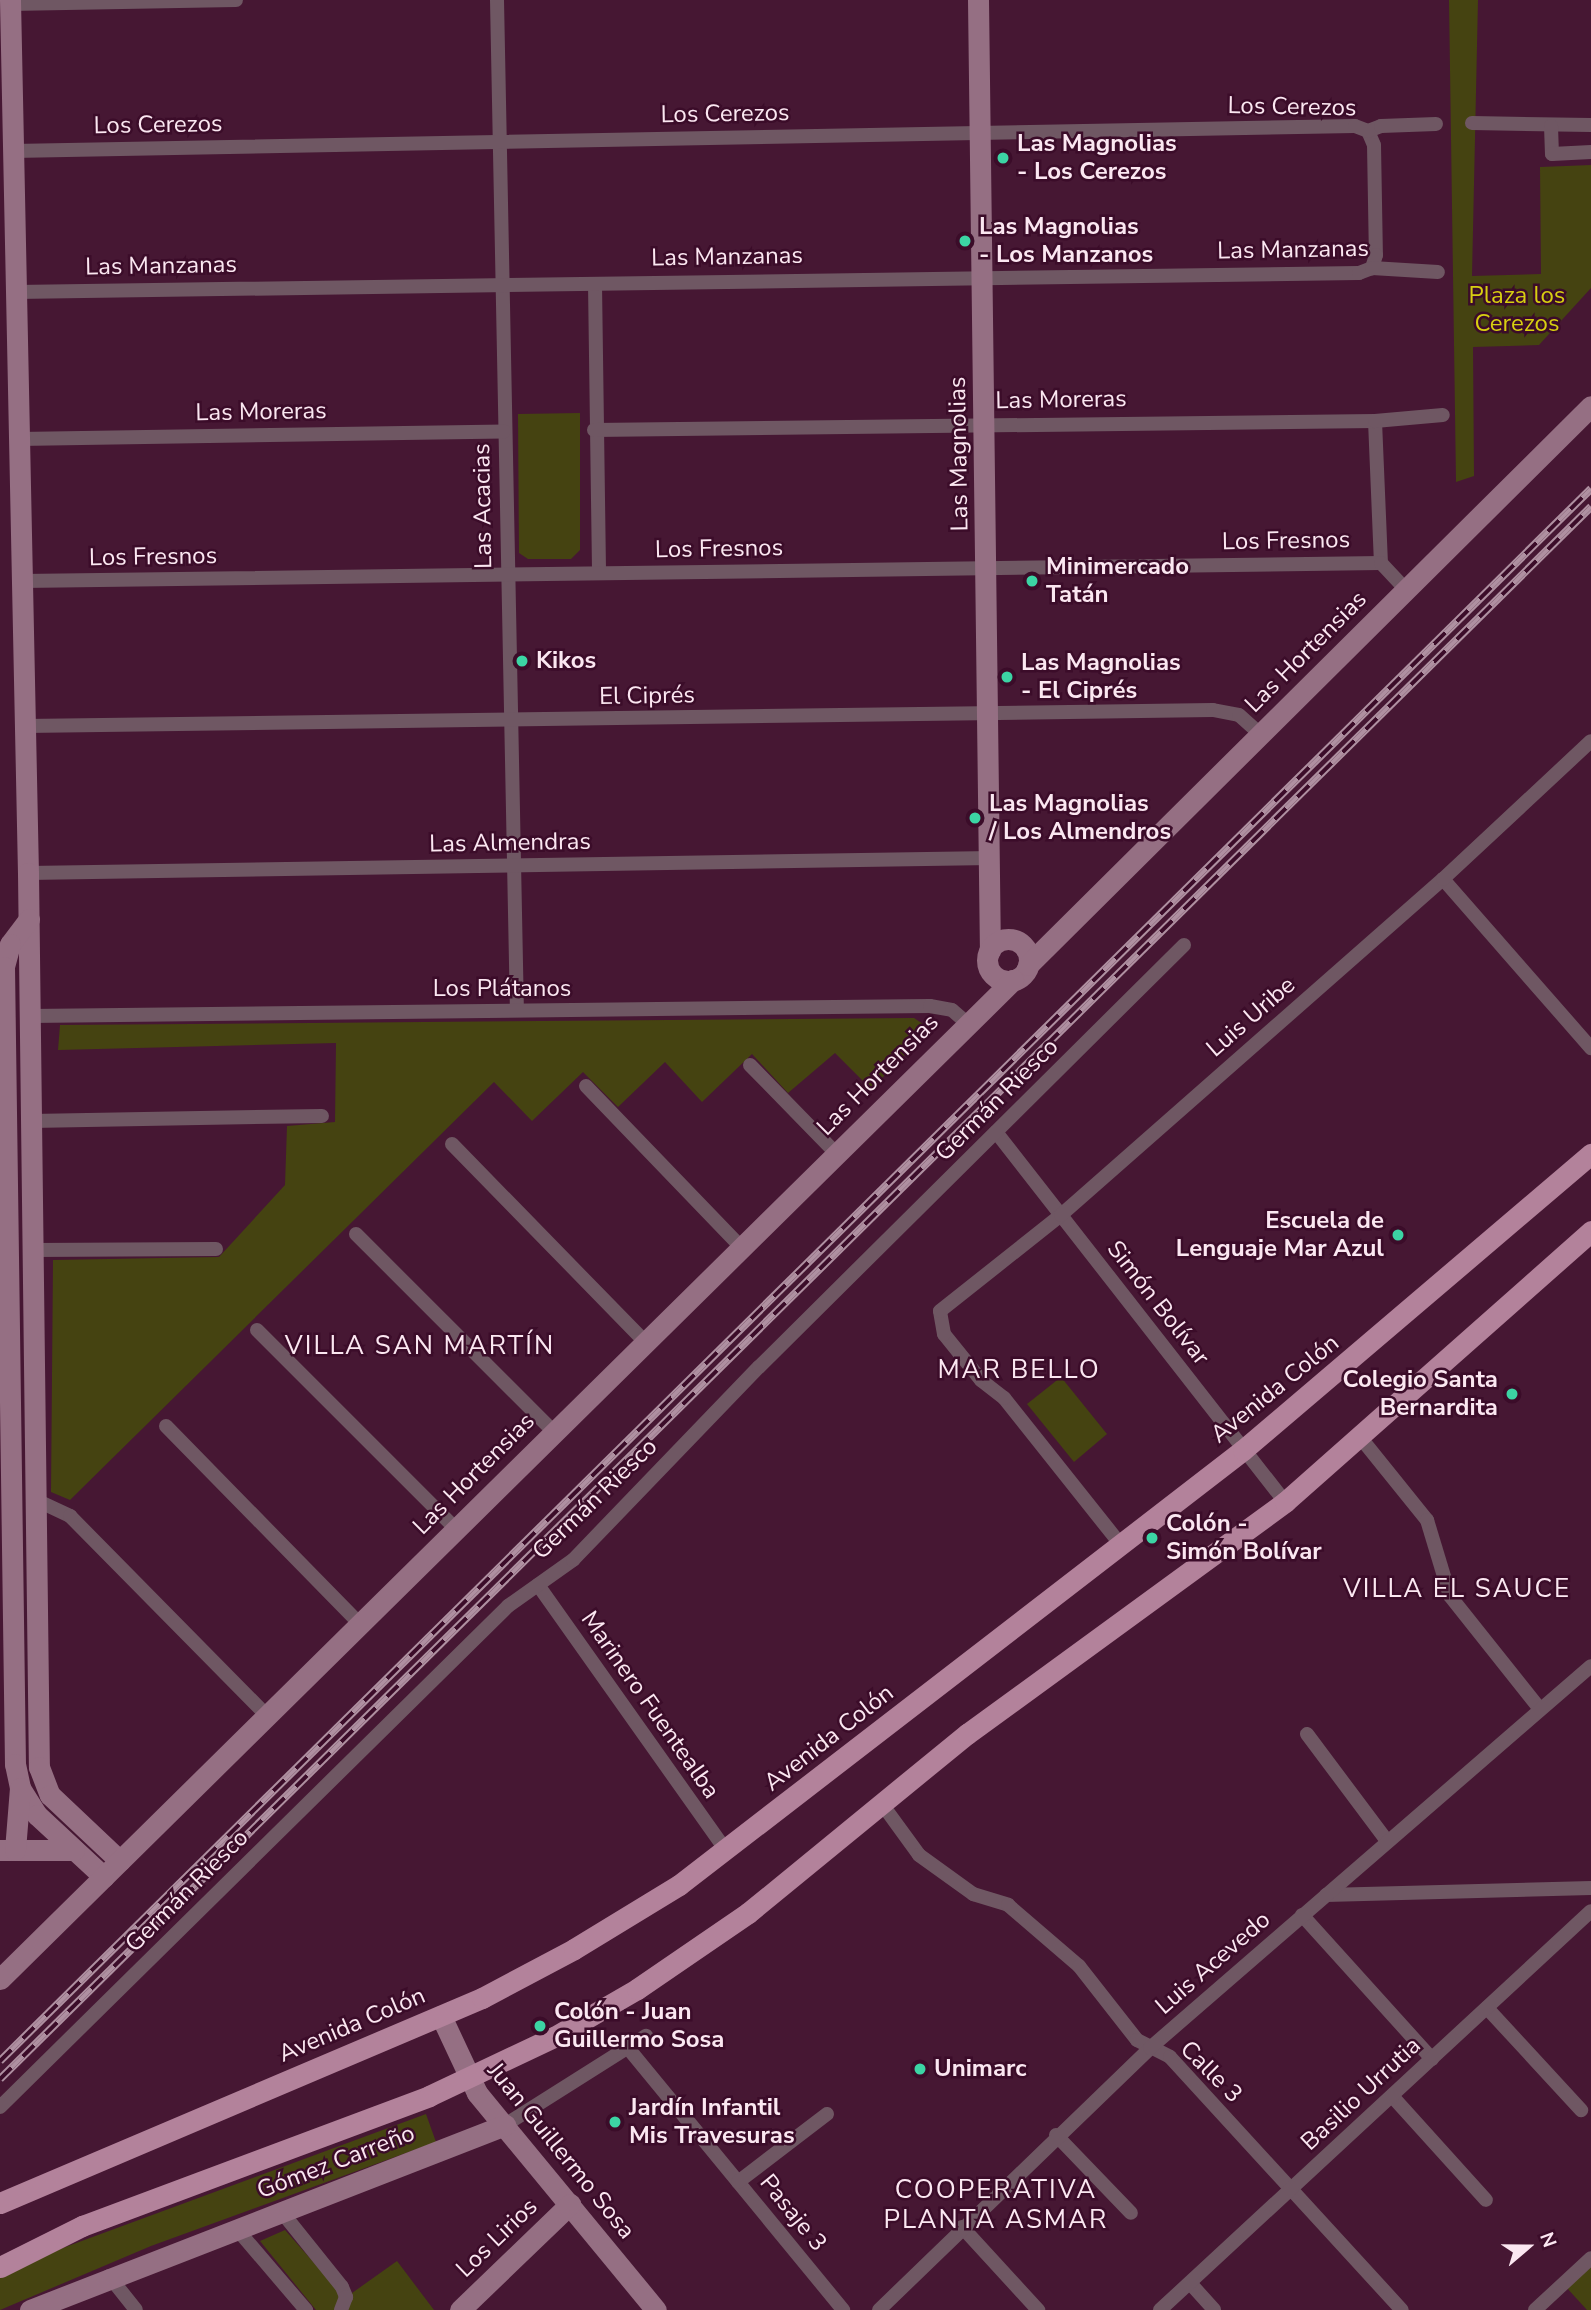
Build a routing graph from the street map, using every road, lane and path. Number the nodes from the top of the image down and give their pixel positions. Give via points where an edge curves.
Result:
1 (236, 0) edge
2 (497, 0) edge
3 (978, 0) edge
4 (10, 2) edge
5 (1472, 123) dead end
6 (1436, 124) dead end
7 (1591, 125) edge
8 (1552, 126) junction
9 (1368, 131) junction
10 (980, 133) junction
11 (500, 141) junction
12 (13, 151) junction
13 (1591, 152) edge
14 (1372, 268) junction
15 (1438, 272) dead end
16 (982, 277) junction
17 (502, 283) junction
18 (595, 284) junction
19 (16, 292) junction
20 (1591, 405) edge
21 (1443, 415) dead end
22 (1375, 421) junction
23 (985, 424) junction
24 (504, 430) junction
25 (594, 430) junction
26 (19, 439) junction
27 (1381, 563) junction
28 (987, 567) junction
29 (598, 572) junction
30 (506, 576) junction
31 (22, 581) junction
32 (1405, 589) junction
33 (990, 714) junction
34 (509, 720) junction
35 (25, 726) junction
36 (1261, 735) junction
37 (1591, 741) edge
38 (992, 858) junction
39 (511, 866) junction
40 (28, 873) junction
41 (1443, 879) junction
42 (993, 908) junction
43 (29, 919) junction
44 (1056, 933) junction
45 (1017, 942) junction
46 (1184, 945) dead end
47 (990, 961) junction
48 (1028, 965) junction
49 (29, 966) junction
50 (2, 967) edge
51 (1013, 980) junction
52 (985, 1006) junction
53 (517, 1010) junction
54 (30, 1016) junction
55 (967, 1023) junction
56 (1591, 1048) edge
57 (750, 1065) dead end
58 (586, 1086) dead end
59 (323, 1116) dead end
60 (3, 1119) edge
61 (31, 1121) junction
62 (996, 1132) junction
63 (452, 1144) dead end
64 (836, 1153) junction
65 (1591, 1154) edge
66 (1061, 1215) junction
67 (1591, 1231) edge
68 (356, 1234) dead end
69 (741, 1247) junction
70 (216, 1249) dead end
71 (33, 1250) junction
72 (4, 1262) edge
73 (257, 1330) dead end
74 (645, 1342) junction
75 (5, 1408) edge
76 (166, 1426) dead end
77 (554, 1432) junction
78 (1360, 1437) junction
79 (1243, 1450) junction
80 (36, 1500) junction
81 (1284, 1502) junction
82 (456, 1529) junction
83 (1121, 1545) junction
84 (6, 1552) edge
85 (538, 1585) junction
86 (360, 1624) junction
87 (1591, 1666) edge
88 (38, 1697) junction
89 (8, 1698) edge
90 (1541, 1709) junction
91 (267, 1716) junction
92 (1307, 1734) dead end
93 (20, 1788) junction
94 (882, 1804) junction
95 (1387, 1841) junction
96 (7, 1850) edge
97 (74, 1850) junction
98 (726, 1851) junction
99 (120, 1861) junction
100 (104, 1877) junction
101 (1591, 1888) edge
102 (1325, 1895) junction
103 (1302, 1915) junction
104 (1588, 1921) edge
105 (0, 1979) edge
106 (1487, 2008) junction
107 (441, 2016) junction
108 (646, 2036) dead end
109 (628, 2048) junction
110 (1150, 2048) junction
111 (1432, 2059) junction
112 (467, 2079) junction
113 (1392, 2096) junction
114 (0, 2107) edge
115 (1581, 2110) dead end
116 (827, 2114) dead end
117 (505, 2125) junction
118 (1056, 2135) junction
119 (738, 2182) junction
120 (1291, 2190) junction
121 (1486, 2200) dead end
122 (0, 2203) edge
123 (570, 2204) junction
124 (281, 2211) junction
125 (1130, 2213) dead end
126 (962, 2227) junction
127 (236, 2228) junction
128 (1591, 2258) edge
129 (0, 2267) edge
130 (109, 2276) junction
131 (1190, 2283) junction
132 (468, 2307) edge
133 (30, 2310) edge
134 (135, 2310) edge
135 (306, 2310) edge
136 (341, 2310) edge
137 (656, 2310) edge
138 (843, 2310) edge
139 (879, 2310) edge
140 (1038, 2310) edge
141 (1160, 2310) edge
142 (1214, 2310) edge
143 (1402, 2310) edge
144 (1535, 2310) edge

1 - 4 street
2 - 11 street, Las Acacias
3 - 10 street, Las Magnolias
4 - 12 street
5 - 8 street
6 - 9 street, Los Cerezos via 1381,126
7 - 8 street
8 - 13 street via 1552,153
9 - 10 street, Los Cerezos via 1355,126
9 - 14 street via 1374,145 1376,255
10 - 11 street, Los Cerezos
10 - 16 street, Las Magnolias
11 - 12 street, Los Cerezos
11 - 17 street, Las Acacias
12 - 19 street
14 - 15 street, Las Manzanas
14 - 16 street, Las Manzanas via 1359,273
16 - 18 street, Las Manzanas
16 - 23 street, Las Magnolias
17 - 18 street, Las Manzanas
17 - 19 street, Las Manzanas
17 - 24 street, Las Acacias
18 - 25 street
19 - 26 street
20 - 32 street, Las Hortensias
21 - 22 street, Las Moreras
22 - 23 street, Las Moreras
22 - 27 street
23 - 25 street, Las Moreras
23 - 28 street, Las Magnolias
24 - 26 street, Las Moreras
24 - 30 street, Las Acacias
25 - 29 street
26 - 31 street
27 - 28 street, Los Fresnos
27 - 32 street, Los Fresnos
28 - 29 street, Los Fresnos
28 - 33 street, Las Magnolias
29 - 30 street, Los Fresnos
30 - 31 street, Los Fresnos
30 - 34 street, Las Acacias
31 - 35 street
32 - 36 street, Las Hortensias
33 - 34 street, El Ciprés
33 - 36 street, El Ciprés via 1222,710 1247,720
33 - 38 street, Las Magnolias
34 - 35 street, El Ciprés
34 - 39 street, Las Acacias
35 - 40 street
36 - 44 street, Las Hortensias
37 - 41 street, Luis Uribe
38 - 39 street, Las Almendras
38 - 42 street, Las Magnolias
39 - 40 street, Las Almendras
39 - 53 street, Las Acacias
40 - 43 street
41 - 56 street
41 - 66 street, Luis Uribe
42 - 45 street
42 - 47 street, Las Magnolias
43 - 49 street
43 - 50 street via 10,944
44 - 45 street, Las Hortensias
44 - 48 street, Las Hortensias
45 - 47 street via 1003,940
45 - 48 street via 1027,950
46 - 62 street, Germán Riesco
47 - 51 street via 998,978
47 - 52 street
48 - 51 street
49 - 50 street
49 - 54 street
50 - 60 street
51 - 52 street, Las Hortensias
52 - 55 street, Las Hortensias
53 - 54 street, Los Plátanos
53 - 55 street, Los Plátanos via 930,1006 952,1010
54 - 61 street
55 - 64 street, Las Hortensias
57 - 64 street
58 - 69 street
59 - 61 street
60 - 72 street
61 - 71 street
62 - 66 street, Simón Bolívar
62 - 85 street, Germán Riesco via 573,1560
63 - 74 street
64 - 69 street, Las Hortensias
65 - 79 main road, Avenida Colón
66 - 79 street, Simón Bolívar
66 - 83 street, Luis Uribe via 946,1304 939,1320 981,1380 1004,1398
67 - 78 main road
68 - 77 street
69 - 74 street, Las Hortensias
70 - 71 street
71 - 80 street
72 - 75 street
73 - 82 street
74 - 77 street, Las Hortensias
75 - 84 street
76 - 86 street
77 - 82 street, Las Hortensias
78 - 81 main road
78 - 90 street via 1427,1520 1450,1596
79 - 81 street, Simón Bolívar
79 - 83 main road, Avenida Colón
80 - 88 street
80 - 91 street via 70,1516
81 - 94 main road via 967,1734
82 - 86 street, Las Hortensias
83 - 98 main road, Avenida Colón
84 - 89 street
85 - 98 street, Marinero Fuentealba
85 - 114 street, Germán Riesco via 508,1605
86 - 91 street, Las Hortensias
87 - 90 street, Luis Acevedo
88 - 89 street
88 - 99 street via 39,1767 45,1789
89 - 93 street
90 - 95 street, Luis Acevedo
91 - 99 street, Las Hortensias
92 - 95 street
93 - 96 street
93 - 97 street via 37,1815
94 - 110 street, Calle 3 via 919,1855 973,1894 1008,1905 1045,1934 1079,1966 1137,2040
94 - 112 main road via 786,1883 678,1962 564,2031
95 - 102 street, Luis Acevedo
96 - 97 street
97 - 100 street
98 - 107 main road, Avenida Colón via 574,1949
99 - 100 street, Las Hortensias
100 - 105 street, Las Hortensias
101 - 102 street
102 - 103 street, Luis Acevedo
103 - 110 street, Luis Acevedo
103 - 111 street
104 - 106 street, Basilio Urrutia
106 - 111 street, Basilio Urrutia
106 - 115 street
107 - 112 street, Juan Guillermo Sosa
107 - 122 main road, Avenida Colón
108 - 109 street, Gómez Carreño
109 - 117 street, Gómez Carreño
109 - 119 street, Pasaje 3
110 - 118 street, Luis Acevedo
110 - 120 street, Calle 3 via 1170,2057
111 - 113 street, Basilio Urrutia
112 - 117 street, Juan Guillermo Sosa
112 - 129 main road via 82,2227
113 - 120 street, Basilio Urrutia
113 - 121 street
116 - 119 street
117 - 123 street, Juan Guillermo Sosa
117 - 124 street, Gómez Carreño
118 - 125 street
118 - 126 street, Luis Acevedo
119 - 138 street, Pasaje 3
120 - 131 street, Basilio Urrutia
120 - 143 street, Calle 3
123 - 132 street, Los Lirios
123 - 137 street, Juan Guillermo Sosa
124 - 127 street, Gómez Carreño
124 - 136 street via 345,2291
126 - 139 street, Luis Acevedo
126 - 140 street
127 - 130 street, Gómez Carreño
127 - 135 street
128 - 144 street
130 - 133 street, Gómez Carreño
130 - 134 street
131 - 141 street, Basilio Urrutia
131 - 142 street

